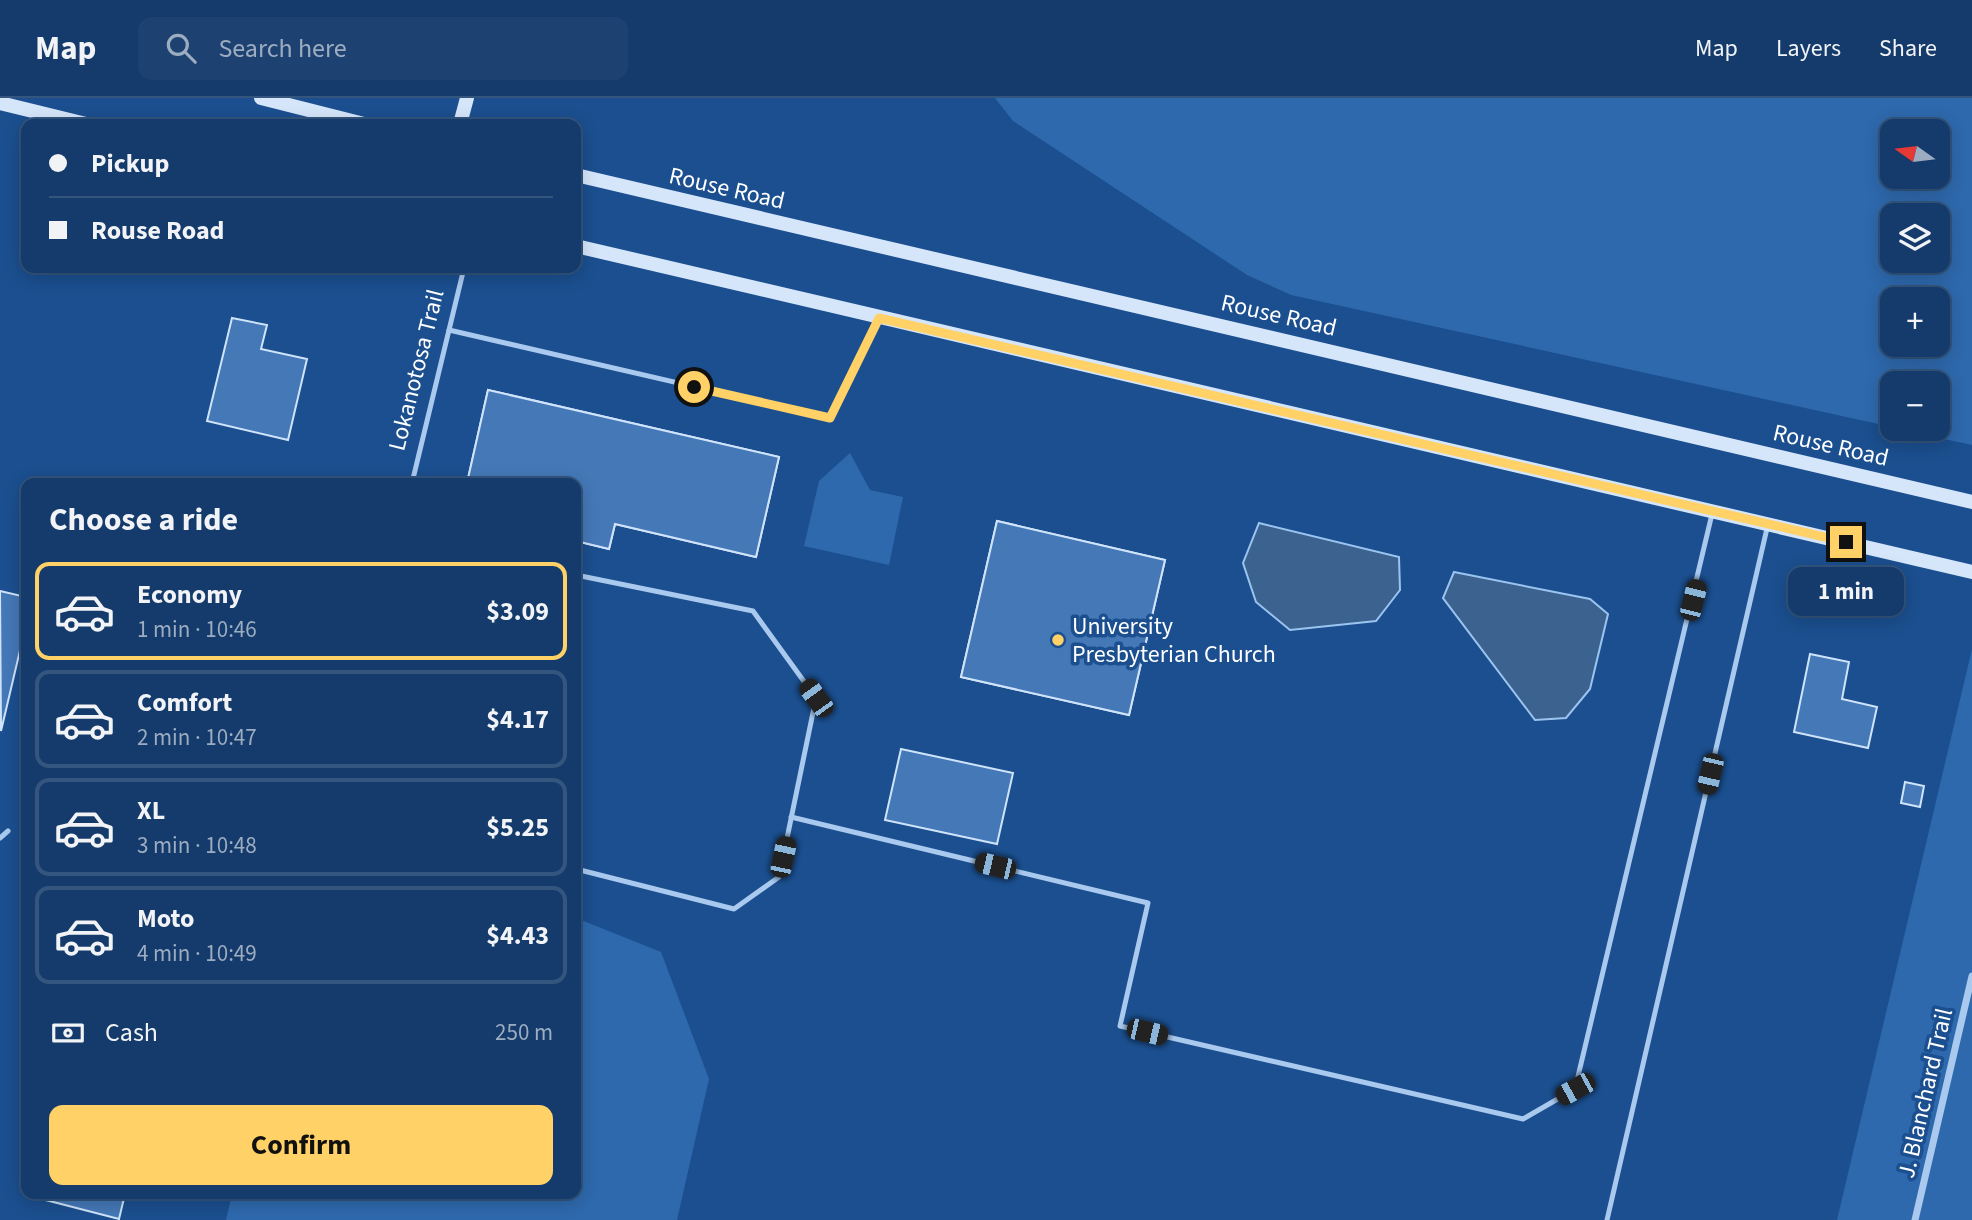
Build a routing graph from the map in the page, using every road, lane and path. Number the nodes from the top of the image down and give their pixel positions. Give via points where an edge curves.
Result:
1 (261, 98) edge
2 (467, 98) edge
3 (0, 103) edge
4 (66, 119) edge
5 (344, 119) edge
6 (461, 119) edge
7 (581, 176) edge
8 (581, 247) edge
9 (463, 273) edge
10 (879, 318) junction
11 (449, 330) junction
12 (413, 478) edge
13 (1972, 502) edge
14 (1712, 511) junction
15 (1768, 524) junction
16 (1972, 572) edge
17 (581, 576) edge
18 (791, 817) junction
19 (8, 831) dead end
20 (0, 838) edge
21 (581, 870) edge
22 (1972, 976) edge
23 (1607, 1220) edge
24 (1915, 1220) edge

1 - 5 street
2 - 6 street
3 - 4 street
7 - 13 street, Rouse Road
8 - 10 street
9 - 11 lane, Lokanotosa Trail
10 - 11 lane via 830,418
10 - 14 street
11 - 12 lane, Lokanotosa Trail
14 - 15 street
14 - 18 lane via 1575,1089 1523,1119 1120,1026 1148,904
15 - 16 street
15 - 23 lane
17 - 18 lane via 753,611 816,698
18 - 21 lane via 779,877 734,909
19 - 20 lane
22 - 24 street, J. Blanchard Trail

